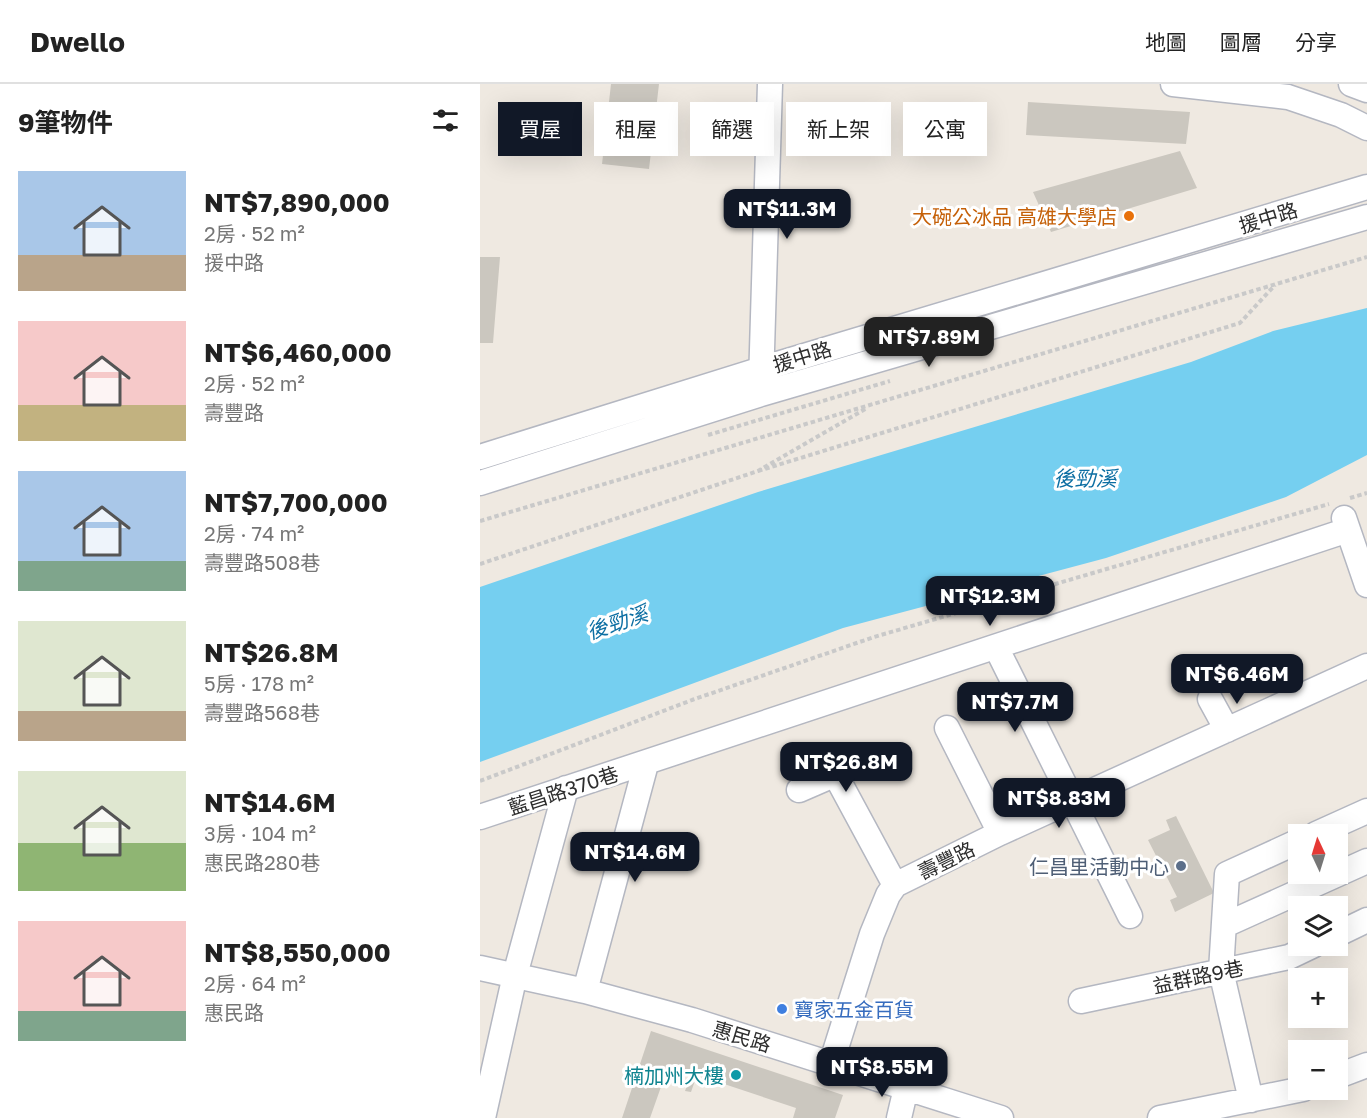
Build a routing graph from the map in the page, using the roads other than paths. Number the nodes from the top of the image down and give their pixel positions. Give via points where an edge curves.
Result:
1 (770, 84) edge
2 (1173, 84) edge
3 (1351, 84) edge
4 (1367, 90) edge
5 (1367, 128) edge
6 (1367, 187) edge
7 (1367, 217) edge
8 (762, 368) junction
9 (761, 394) junction
10 (480, 457) edge
11 (480, 483) edge
12 (1367, 585) edge
13 (996, 647) junction
14 (1366, 668) edge
15 (1210, 699) dead end
16 (947, 728) dead end
17 (1227, 730) junction
18 (875, 757) dead end
19 (645, 764) junction
20 (835, 774) junction
21 (566, 788) junction
22 (800, 790) dead end
23 (1072, 800) junction
24 (1367, 811) edge
25 (480, 817) edge
26 (1338, 824) edge
27 (1000, 833) junction
28 (1288, 847) edge
29 (1367, 861) edge
30 (895, 885) junction
31 (1130, 916) dead end
32 (1367, 920) edge
33 (1225, 925) junction
34 (1348, 929) edge
35 (1290, 956) edge
36 (480, 968) edge
37 (1221, 971) junction
38 (515, 975) junction
39 (585, 991) junction
40 (1081, 1001) dead end
41 (831, 1064) junction
42 (1367, 1065) edge
43 (1348, 1072) edge
44 (906, 1088) junction
45 (1288, 1093) edge
46 (1238, 1108) edge
47 (483, 1118) edge
48 (899, 1118) edge
49 (1001, 1118) edge
50 (1160, 1118) edge

1 - 8 street
2 - 5 street via 1287,97
3 - 4 street
6 - 8 street, 援中路
7 - 9 street, 援中路
8 - 9 street
8 - 10 street, 援中路
9 - 11 street, 援中路
12 - 13 street, 藍昌路370巷 via 1344,512
13 - 19 street, 藍昌路370巷
13 - 23 street
14 - 17 street, 壽豐路
15 - 17 street
16 - 27 street
17 - 23 street, 壽豐路
18 - 20 street
19 - 21 street, 藍昌路370巷
19 - 39 street
20 - 22 street
20 - 30 street
21 - 25 street, 藍昌路370巷
21 - 38 street
23 - 27 street, 壽豐路
23 - 31 street
24 - 26 street
27 - 30 street, 壽豐路
28 - 33 street via 1227,874
29 - 33 street
30 - 41 street, 壽豐路 via 872,934
32 - 34 street
33 - 37 street
35 - 37 street, 益群路9巷
36 - 38 street, 惠民路
37 - 40 street, 益群路9巷
37 - 46 street
38 - 39 street, 惠民路
38 - 47 street
39 - 41 street, 惠民路
41 - 44 street, 惠民路
42 - 43 street
44 - 48 street
44 - 49 street, 惠民路
45 - 46 street
46 - 50 street

